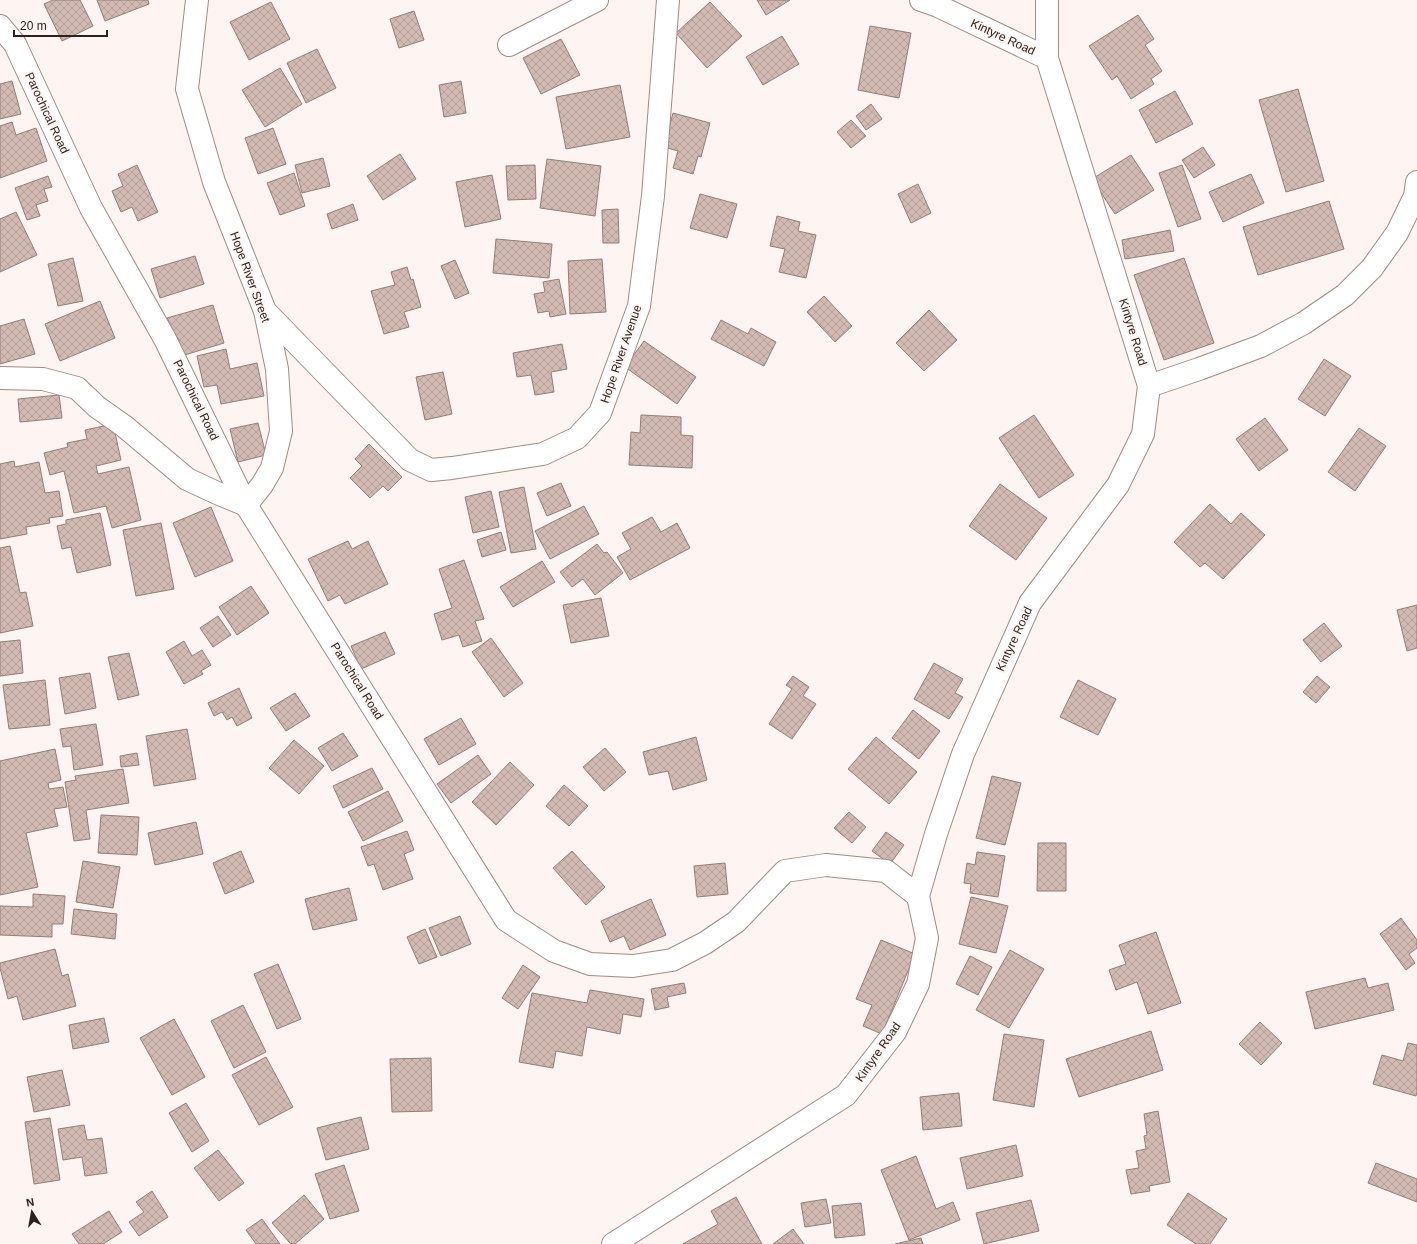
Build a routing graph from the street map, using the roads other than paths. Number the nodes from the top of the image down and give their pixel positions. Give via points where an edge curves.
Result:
1 (197, 0) edge
2 (597, 0) edge
3 (668, 0) edge
4 (921, 0) edge
5 (1047, 0) edge
6 (0, 26) edge
7 (510, 45) dead end
8 (1048, 58) junction
9 (1417, 182) edge
10 (265, 311) junction
11 (0, 378) edge
12 (1149, 386) junction
13 (246, 505) junction
14 (918, 896) junction
15 (613, 1244) edge

1 - 10 street, Hope River Street via 187,89 214,182
2 - 7 street
3 - 10 street, Hope River Avenue via 653,196 639,306 600,413 577,438 543,454 431,470 410,460
4 - 8 street, Kintyre Road
5 - 8 street
6 - 13 street, Parochical Road via 15,44 91,208 165,338
8 - 12 street, Kintyre Road
9 - 12 street via 1415,196 1397,233 1372,268 1346,295 1304,323 1261,346
10 - 13 street, Hope River Street via 276,370 281,431 272,468
11 - 13 street via 42,379 77,388 97,408 124,426 187,479
12 - 14 street, Kintyre Road via 1143,434 1118,486 1030,603 996,677 963,754
13 - 14 street, Parochical Road via 506,920 554,951 590,964 633,966 672,960 705,944 736,922 785,871 826,865 886,871
14 - 15 street, Kintyre Road via 927,938 918,984 895,1032 846,1095

